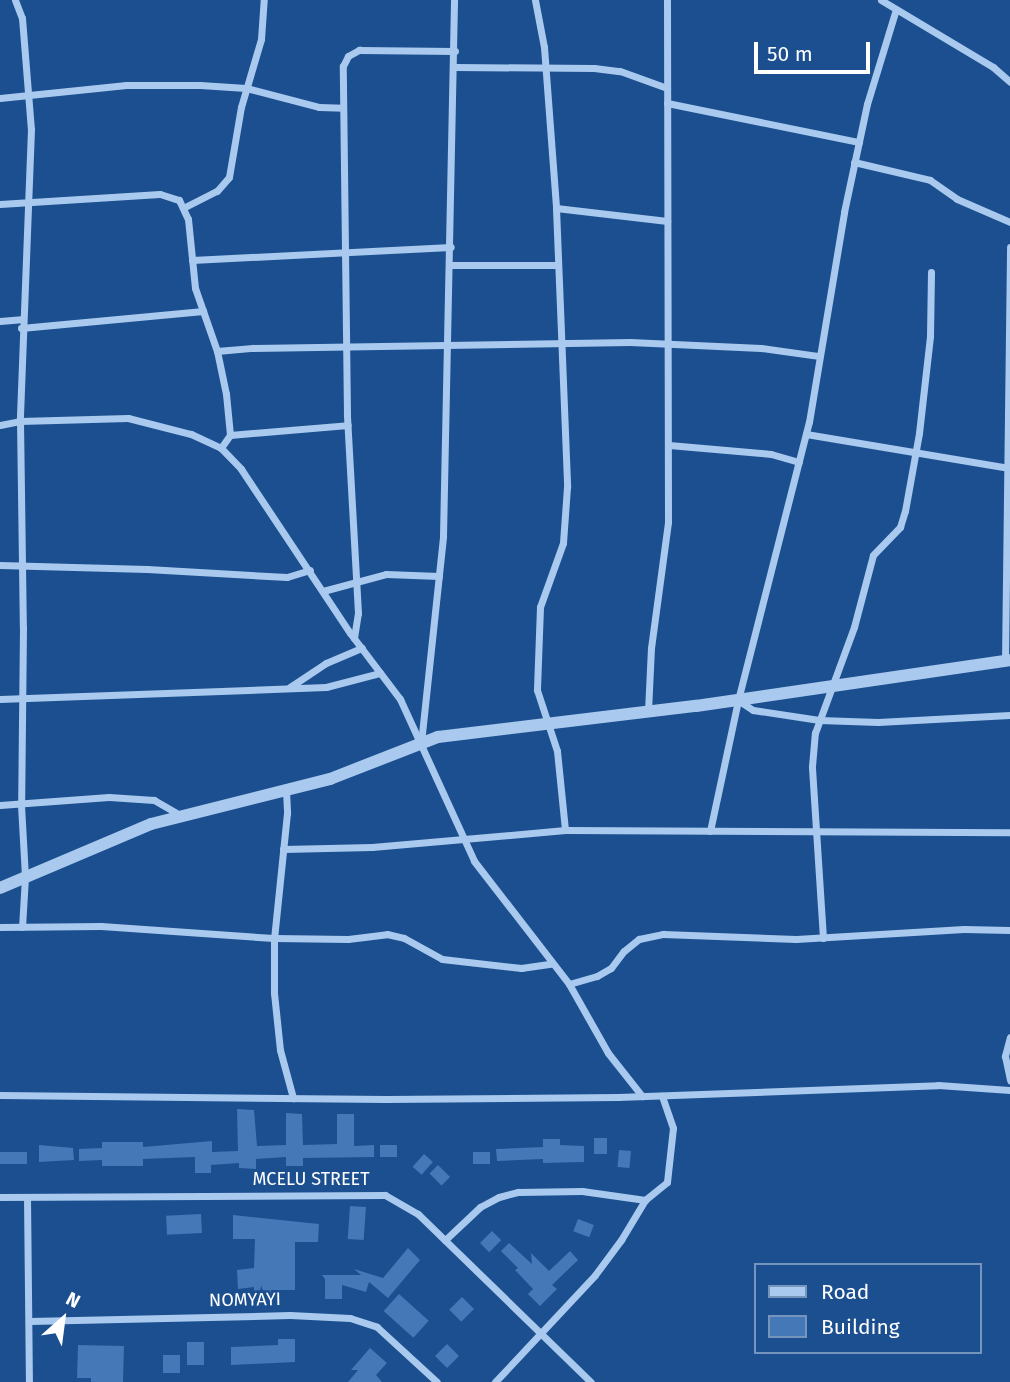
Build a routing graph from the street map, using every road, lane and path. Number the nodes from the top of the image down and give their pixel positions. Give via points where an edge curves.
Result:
1 (15, 0) edge
2 (264, 0) edge
3 (454, 0) edge
4 (535, 0) edge
5 (667, 0) edge
6 (881, 0) edge
7 (896, 9) junction
8 (455, 51) junction
9 (455, 66) junction
10 (546, 68) junction
11 (1010, 82) edge
12 (246, 88) junction
13 (667, 88) junction
14 (27, 95) junction
15 (0, 98) edge
16 (667, 103) junction
17 (343, 108) junction
18 (859, 142) junction
19 (854, 162) junction
20 (27, 202) junction
21 (0, 204) edge
22 (183, 208) junction
23 (556, 208) junction
24 (667, 221) junction
25 (1010, 222) edge
26 (451, 247) junction
27 (1010, 247) edge
28 (347, 251) junction
29 (192, 260) junction
30 (451, 265) junction
31 (558, 265) junction
32 (1009, 271) edge
33 (931, 272) dead end
34 (203, 311) junction
35 (21, 319) junction
36 (0, 321) edge
37 (21, 328) junction
38 (449, 344) junction
39 (669, 344) junction
40 (561, 345) junction
41 (345, 346) junction
42 (216, 351) junction
43 (819, 356) junction
44 (20, 421) junction
45 (0, 425) edge
46 (348, 425) junction
47 (806, 434) junction
48 (230, 435) junction
49 (668, 444) junction
50 (222, 448) junction
51 (915, 451) junction
52 (799, 462) junction
53 (1008, 468) edge
54 (0, 565) edge
55 (22, 565) junction
56 (310, 570) junction
57 (439, 576) junction
58 (355, 583) junction
59 (323, 591) junction
60 (354, 638) junction
61 (362, 648) junction
62 (1008, 661) edge
63 (380, 673) junction
64 (829, 686) junction
65 (290, 687) junction
66 (0, 699) edge
67 (22, 699) junction
68 (738, 700) junction
69 (648, 711) junction
70 (1010, 715) edge
71 (819, 720) junction
72 (548, 722) junction
73 (421, 743) junction
74 (286, 791) junction
75 (0, 805) edge
76 (20, 805) junction
77 (182, 816) junction
78 (565, 830) junction
79 (710, 831) junction
80 (815, 831) junction
81 (1010, 832) edge
82 (464, 840) junction
83 (283, 849) junction
84 (25, 877) junction
85 (0, 888) edge
86 (0, 927) edge
87 (22, 927) junction
88 (1010, 930) edge
89 (274, 938) junction
90 (823, 938) junction
91 (551, 964) junction
92 (569, 984) junction
93 (1010, 1037) edge
94 (1009, 1070) edge
95 (1010, 1080) edge
96 (1010, 1090) edge
97 (0, 1095) edge
98 (642, 1096) junction
99 (662, 1096) junction
100 (293, 1098) junction
101 (0, 1196) edge
102 (27, 1197) junction
103 (645, 1199) junction
104 (445, 1240) junction
105 (30, 1321) junction
106 (541, 1335) junction
107 (30, 1382) edge
108 (437, 1382) edge
109 (495, 1382) edge
110 (591, 1382) edge

1 - 14 street via 22,18
2 - 12 street via 261,39
3 - 8 street
4 - 10 street
5 - 13 street
6 - 7 street
7 - 11 street
7 - 18 street
8 - 9 street
8 - 17 street via 359,50 348,55 343,65
9 - 10 street
9 - 26 street
10 - 13 street via 620,71
10 - 23 street
12 - 14 street via 126,85
12 - 17 street via 319,107
12 - 22 street via 229,177 218,191
13 - 16 street
14 - 15 street
14 - 20 street via 31,129
16 - 18 street
16 - 24 street
17 - 28 street
18 - 19 street
19 - 25 street via 930,180 957,199
19 - 43 street
20 - 21 street
20 - 22 street via 160,194 179,200
20 - 35 street
22 - 29 street
23 - 24 street
23 - 31 street
24 - 39 street
26 - 28 street
26 - 30 street
27 - 32 street
28 - 29 street
28 - 41 street
29 - 34 street
30 - 31 street
30 - 38 street
31 - 40 street
32 - 53 street
33 - 51 street via 930,336
34 - 37 street
34 - 42 street
35 - 36 street
35 - 37 street
37 - 44 street
38 - 40 street
38 - 41 street
38 - 57 street
39 - 40 street
39 - 43 street
39 - 49 street
40 - 72 street via 567,487 563,542 540,607 536,657 537,690
41 - 42 street
41 - 46 street
42 - 48 street
43 - 47 street
44 - 45 street
44 - 50 street via 128,418 191,434
44 - 55 street
46 - 48 street
46 - 58 street
47 - 51 street
47 - 52 street
48 - 50 street
49 - 52 street via 771,454
49 - 69 street via 668,522 651,648
50 - 56 street
51 - 53 street
51 - 64 street via 900,527 873,555 854,627
52 - 68 street
53 - 62 street
54 - 55 street
55 - 56 street via 287,577
55 - 67 street
56 - 59 street
57 - 58 street via 386,574
57 - 73 street
58 - 59 street
58 - 60 street via 358,613
59 - 60 street
60 - 61 street
61 - 63 street
61 - 65 street via 326,663
62 - 64 street
63 - 65 street via 326,687
63 - 73 street via 400,699
64 - 68 street
64 - 71 street
65 - 67 street
66 - 67 street
67 - 76 street
68 - 69 street
68 - 71 street via 753,710
68 - 79 street
69 - 72 street
70 - 71 street via 878,722
71 - 80 street via 812,766
72 - 73 street
72 - 78 street via 557,751
73 - 74 street
73 - 82 street
74 - 77 street
74 - 83 street
75 - 76 street
76 - 77 street via 109,797 154,800
76 - 84 street
77 - 84 street via 151,824
78 - 79 street
78 - 82 street
79 - 80 street
80 - 81 street
80 - 90 street
82 - 83 street
82 - 91 street via 474,861
83 - 89 street
84 - 85 street
84 - 87 street
86 - 87 street
87 - 89 street via 101,926
88 - 90 street
89 - 91 street via 348,939 387,934 442,959 521,968
89 - 100 street via 280,1050
90 - 92 street via 663,934 639,939 611,968
91 - 92 street
92 - 98 street via 608,1053
93 - 94 street
94 - 95 street
96 - 99 street via 938,1085
97 - 100 street
98 - 99 street
98 - 100 street
99 - 103 street via 673,1128 667,1182
101 - 102 street, MCELU STREET
102 - 104 street, MCELU STREET via 386,1195 418,1214
102 - 105 street
103 - 104 street via 582,1191 518,1192 480,1207
103 - 106 street via 595,1275
104 - 106 street, MCELU STREET
105 - 107 street
105 - 108 street, NOMYAYI via 290,1315 350,1318 377,1328
106 - 109 street
106 - 110 street, MCELU STREET

